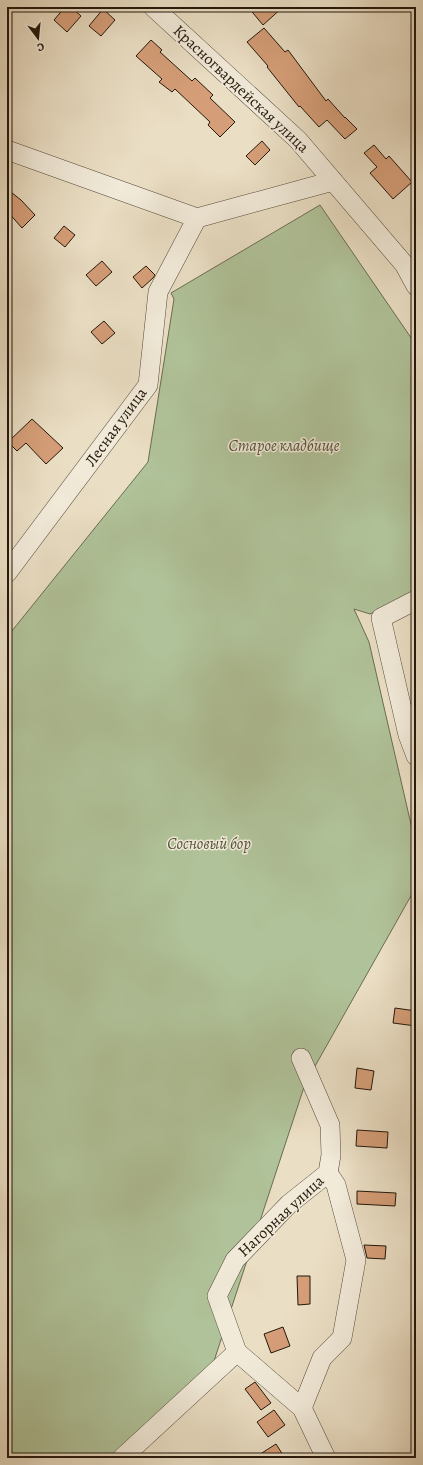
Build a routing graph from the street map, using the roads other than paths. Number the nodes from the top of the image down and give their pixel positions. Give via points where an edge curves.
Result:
1 (153, 7) edge
2 (7, 150) edge
3 (333, 181) junction
4 (197, 218) junction
5 (416, 286) edge
6 (7, 573) edge
7 (416, 600) edge
8 (416, 756) edge
9 (301, 1058) dead end
10 (328, 1173) junction
11 (237, 1352) junction
12 (302, 1408) junction
13 (122, 1458) edge
14 (326, 1458) edge

1 - 3 street, Красногвардейская улица via 298,140
2 - 4 street
3 - 4 street
3 - 5 street, Красногвардейская улица via 404,264
4 - 6 street, Лесная улица via 158,292 148,385
7 - 8 street via 381,618 408,735
9 - 10 street, Нагорная улица via 330,1125 331,1155
10 - 11 street, Нагорная улица via 289,1204 235,1260 217,1296
10 - 12 street via 336,1185 356,1260 342,1338 322,1358
11 - 12 street, Нагорная улица
11 - 13 street
12 - 14 street, Нагорная улица

